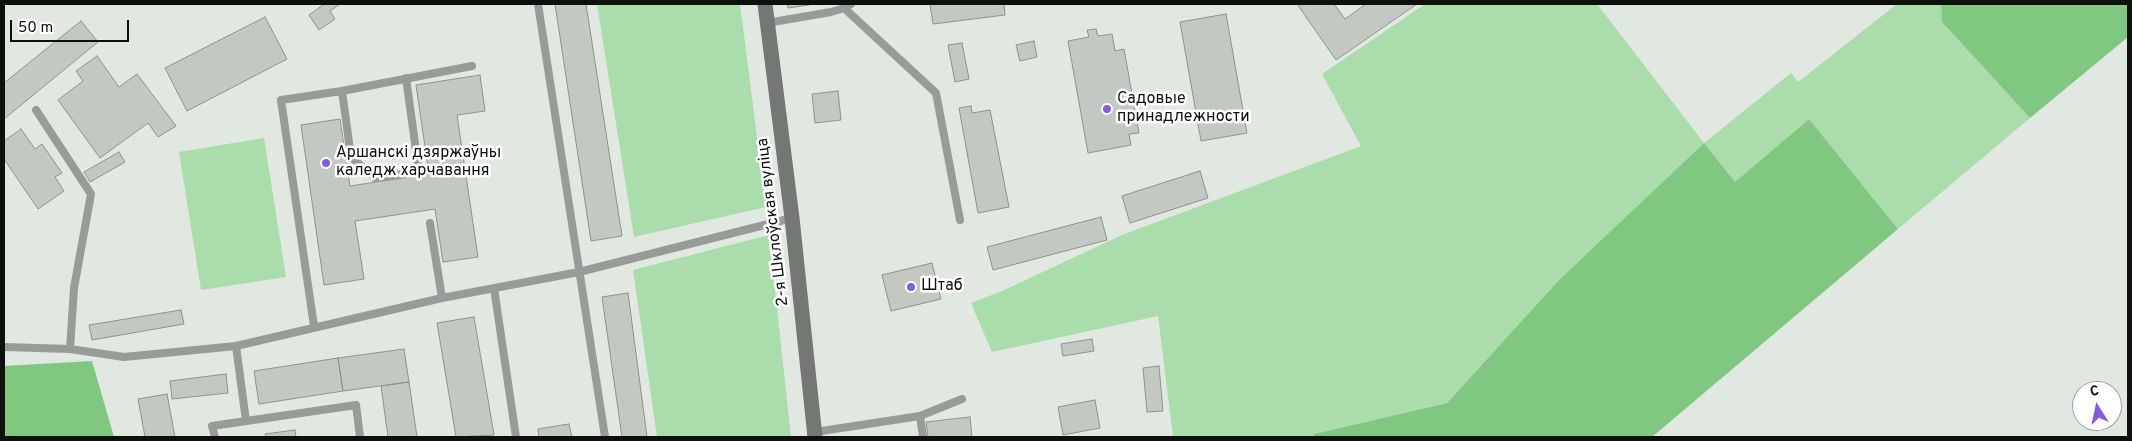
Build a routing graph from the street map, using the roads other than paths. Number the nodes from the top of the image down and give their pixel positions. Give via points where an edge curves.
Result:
1 (538, 4) edge
2 (765, 4) edge
3 (847, 6) edge
4 (767, 23) junction
5 (472, 66) dead end
6 (406, 78) junction
7 (342, 91) junction
8 (36, 110) dead end
9 (792, 218) junction
10 (960, 220) dead end
11 (430, 223) dead end
12 (579, 272) junction
13 (494, 288) junction
14 (442, 298) junction
15 (314, 326) junction
16 (236, 346) junction
17 (4, 347) edge
18 (70, 349) junction
19 (962, 399) dead end
20 (920, 416) junction
21 (246, 421) junction
22 (815, 434) edge
23 (215, 437) edge
24 (360, 437) edge
25 (516, 437) edge
26 (605, 437) edge
27 (922, 437) edge

1 - 12 lane
2 - 4 street, 2-я Шклоўская вуліца
3 - 4 lane
3 - 10 lane via 936,94
4 - 9 street, 2-я Шклоўская вуліца
5 - 6 lane
6 - 7 lane
6 - 7 lane via 419,172 375,178 351,157
7 - 15 lane via 281,100
8 - 18 lane via 91,194 74,288
9 - 12 lane
9 - 22 street, 2-я Шклоўская вуліца
11 - 14 lane
12 - 13 lane
12 - 26 lane
13 - 14 lane
13 - 25 lane
14 - 15 lane
15 - 16 lane
16 - 18 lane via 124,357
16 - 21 lane
17 - 18 lane
19 - 20 lane
20 - 22 lane
20 - 27 lane
21 - 23 lane via 212,426
21 - 24 lane via 356,405

